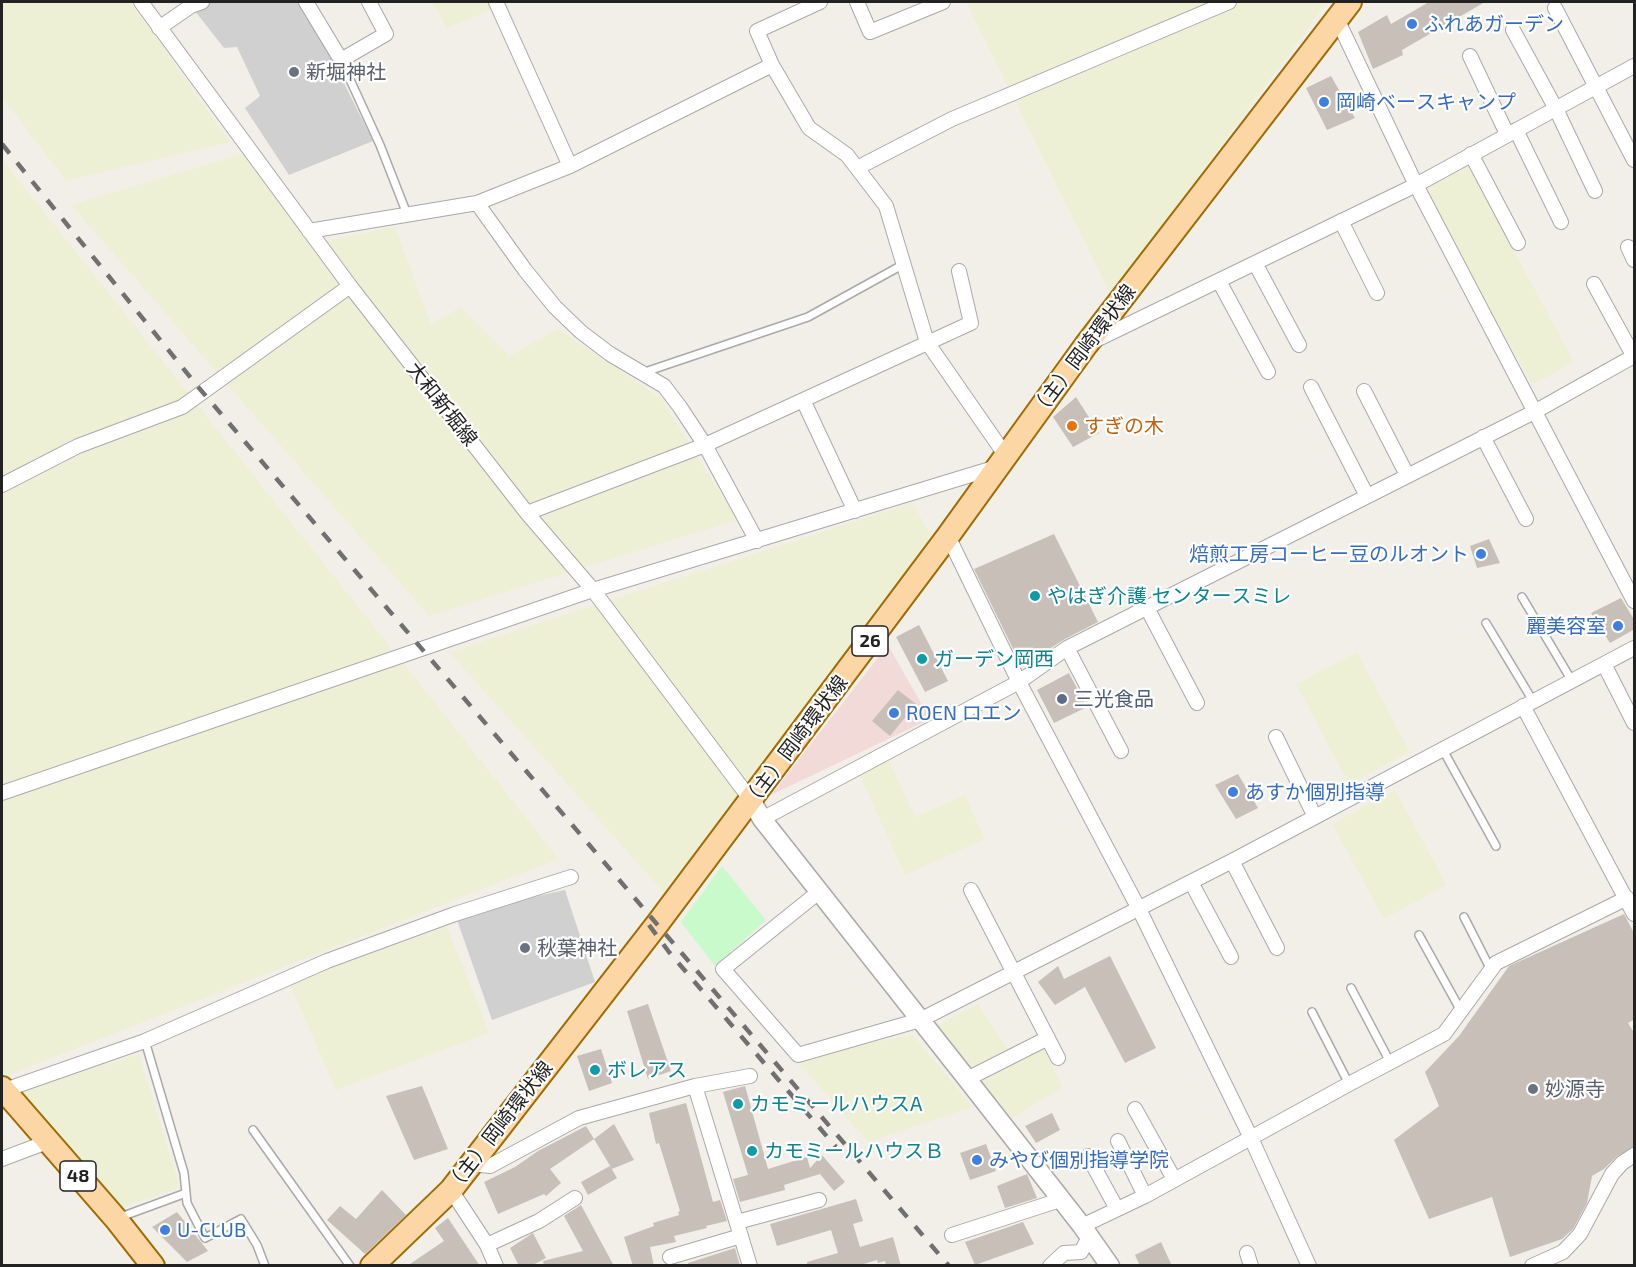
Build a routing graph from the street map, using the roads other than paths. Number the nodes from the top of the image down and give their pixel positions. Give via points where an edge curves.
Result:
1 (141, 2) edge
2 (202, 2) edge
3 (306, 2) edge
4 (369, 2) edge
5 (496, 2) edge
6 (820, 2) edge
7 (857, 2) edge
8 (943, 2) edge
9 (1229, 2) edge
10 (1555, 9) dead end
11 (1343, 10) edge
12 (159, 28) junction
13 (1513, 30) dead end
14 (1470, 56) dead end
15 (341, 60) junction
16 (772, 66) junction
17 (1635, 66) edge
18 (1596, 87) junction
19 (1556, 109) junction
20 (1512, 132) junction
21 (1471, 154) junction
22 (1635, 160) edge
23 (570, 166) junction
24 (857, 168) junction
25 (1416, 185) junction
26 (1595, 192) dead end
27 (477, 203) junction
28 (407, 214) junction
29 (1341, 221) junction
30 (1561, 222) dead end
31 (309, 231) junction
32 (1518, 243) dead end
33 (1628, 247) dead end
34 (1635, 260) edge
35 (1255, 263) junction
36 (904, 264) junction
37 (959, 272) dead end
38 (1219, 281) junction
39 (1594, 284) dead end
40 (350, 286) junction
41 (1377, 293) dead end
42 (927, 342) junction
43 (1086, 345) junction
44 (1299, 345) dead end
45 (1634, 357) edge
46 (1269, 372) dead end
47 (642, 373) junction
48 (1311, 387) dead end
49 (1364, 391) dead end
50 (803, 400) junction
51 (1536, 411) junction
52 (1483, 437) junction
53 (705, 445) junction
54 (1002, 462) junction
55 (1407, 475) junction
56 (2, 485) edge
57 (1367, 496) junction
58 (855, 511) junction
59 (527, 513) junction
60 (1526, 519) dead end
61 (948, 536) junction
62 (757, 541) junction
63 (593, 590) junction
64 (1522, 597) dead end
65 (1635, 601) edge
66 (1146, 606) junction
67 (1486, 623) dead end
68 (1067, 648) junction
69 (1635, 648) edge
70 (1604, 664) junction
71 (1572, 681) junction
72 (1019, 682) junction
73 (1197, 703) dead end
74 (1528, 704) junction
75 (1635, 723) edge
76 (1276, 737) dead end
77 (1443, 750) junction
78 (1121, 751) dead end
79 (2, 793) edge
80 (757, 809) junction
81 (1315, 817) junction
82 (1496, 846) dead end
83 (1232, 861) junction
84 (571, 877) dead end
85 (1191, 882) junction
86 (971, 890) dead end
87 (820, 891) junction
88 (1627, 898) junction
89 (1139, 909) junction
90 (1635, 914) edge
91 (1464, 917) dead end
92 (1419, 935) dead end
93 (1277, 948) dead end
94 (1231, 957) dead end
95 (1491, 970) junction
96 (1014, 971) junction
97 (1351, 988) dead end
98 (1461, 1011) junction
99 (1312, 1012) dead end
100 (920, 1020) junction
101 (1048, 1038) junction
102 (145, 1041) junction
103 (1058, 1058) dead end
104 (1390, 1062) junction
105 (750, 1076) dead end
106 (968, 1078) junction
107 (1349, 1084) junction
108 (695, 1086) junction
109 (2, 1090) edge
110 (1135, 1109) dead end
111 (252, 1130) dead end
112 (1251, 1138) junction
113 (1118, 1141) dead end
114 (47, 1142) junction
115 (1635, 1155) edge
116 (1088, 1156) dead end
117 (2, 1160) edge
118 (471, 1164) junction
119 (1174, 1179) junction
120 (451, 1190) junction
121 (186, 1193) junction
122 (1145, 1196) junction
123 (575, 1198) dead end
124 (819, 1200) dead end
125 (1060, 1200) junction
126 (1117, 1209) junction
127 (116, 1219) junction
128 (737, 1222) junction
129 (1086, 1231) junction
130 (952, 1235) dead end
131 (741, 1236) junction
132 (487, 1245) junction
133 (670, 1257) dead end
134 (1557, 1261) edge
135 (153, 1266) edge
136 (266, 1266) edge
137 (350, 1266) edge
138 (372, 1266) edge
139 (496, 1266) edge
140 (750, 1266) edge
141 (1050, 1266) edge
142 (1110, 1266) edge
143 (1309, 1266) edge
144 (1532, 1266) edge

1 - 12 street, 大和新堀線
2 - 12 street
3 - 15 street
4 - 15 street via 386,34
5 - 23 street
6 - 16 street via 757,31
7 - 8 street via 870,32
9 - 24 street via 952,119
10 - 18 street
11 - 25 street
11 - 43 main road, （主）岡崎環状線 / 26
12 - 31 street, 大和新堀線
13 - 19 street
14 - 20 street
15 - 28 lane
16 - 23 street
16 - 24 street via 809,128 847,155
17 - 18 street
18 - 19 street
18 - 22 street
19 - 20 street
19 - 26 street
20 - 21 street
20 - 30 street
21 - 25 street
21 - 32 street
23 - 27 street
24 - 36 street via 886,207
25 - 29 street
25 - 51 street
27 - 28 street
27 - 47 street via 555,307 610,354
28 - 31 street
29 - 35 street
29 - 41 street
31 - 40 street, 大和新堀線
33 - 34 street
35 - 38 street
35 - 44 street
36 - 42 street
36 - 47 lane via 808,317
37 - 42 street via 971,323
38 - 43 street
38 - 46 street
39 - 45 street
40 - 56 street via 182,407 78,446
40 - 59 street, 大和新堀線
42 - 50 street
42 - 54 street
43 - 54 main road, （主）岡崎環状線 / 26
45 - 51 street
47 - 53 street via 664,386
48 - 57 street
49 - 55 street
50 - 53 street
50 - 58 street
51 - 52 street
51 - 65 street
52 - 55 street
52 - 60 street
53 - 59 street
53 - 62 street
54 - 58 street
54 - 61 main road, （主）岡崎環状線 / 26
55 - 57 street
57 - 66 street
58 - 62 street
59 - 63 street, 大和新堀線
61 - 72 street
61 - 80 main road, （主）岡崎環状線 / 26
62 - 63 street
63 - 79 street
63 - 80 street, 大和新堀線
64 - 71 lane
66 - 68 street
66 - 73 street
67 - 74 lane
68 - 72 street
68 - 78 street
69 - 70 street
70 - 71 street
70 - 75 street
71 - 74 street
72 - 80 street
72 - 89 street
74 - 77 street
74 - 88 street
76 - 81 street
77 - 81 street
77 - 82 lane
80 - 87 street
80 - 118 main road, （主）岡崎環状線 / 26
81 - 83 street
83 - 85 street
83 - 93 street
84 - 102 street via 327,961
85 - 89 street
85 - 94 street
86 - 96 street
87 - 100 street
87 - 100 street via 723,969 798,1055
88 - 90 street
88 - 95 street via 1496,963
89 - 96 street
89 - 112 street
91 - 95 lane
92 - 98 lane
95 - 98 street
96 - 100 street
96 - 101 street
97 - 104 lane
98 - 104 street via 1444,1034
99 - 107 lane
100 - 106 street
101 - 103 street
101 - 106 street
102 - 109 street
102 - 121 lane via 184,1173
104 - 107 street
105 - 108 street
106 - 125 street
107 - 112 street
108 - 118 street via 579,1118 490,1166
108 - 128 street
109 - 114 main road, 48
110 - 119 street
111 - 137 lane
112 - 119 street
112 - 143 street
113 - 122 street
114 - 117 street
114 - 127 main road, 48
115 - 134 street via 1612,1174 1580,1234
116 - 126 street
118 - 120 main road, （主）岡崎環状線 / 26
119 - 122 street
120 - 132 street
120 - 138 main road, （主）岡崎環状線 / 26
121 - 127 lane
121 - 136 lane via 205,1238 241,1219
122 - 126 street
123 - 132 street via 539,1221
124 - 128 street
125 - 129 street
125 - 130 street
126 - 129 street
127 - 135 main road, 48
128 - 131 street
129 - 141 street via 1081,1252 1064,1253
129 - 142 street
131 - 133 street
131 - 140 street
132 - 139 street
134 - 144 street

